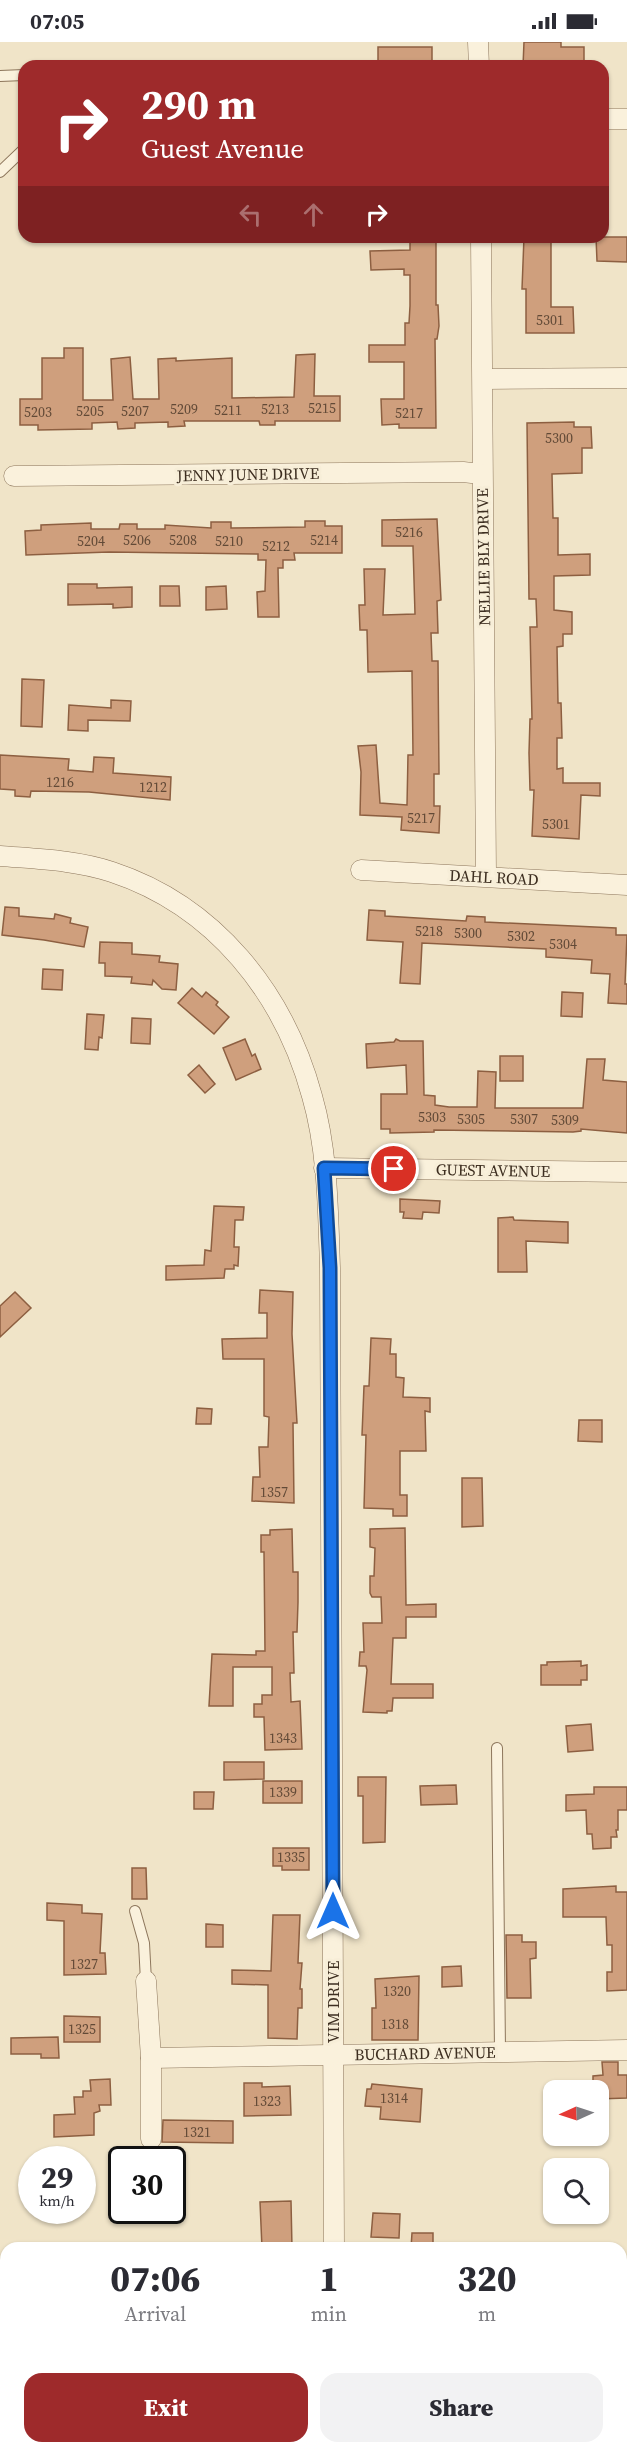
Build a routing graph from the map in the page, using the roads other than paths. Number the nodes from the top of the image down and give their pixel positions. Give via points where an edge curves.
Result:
1 (478, 42) edge
2 (478, 60) edge
3 (18, 75) edge
4 (0, 76) edge
5 (609, 119) edge
6 (627, 119) edge
7 (18, 155) edge
8 (0, 172) edge
9 (481, 243) edge
10 (627, 378) edge
11 (483, 379) junction
12 (481, 474) junction
13 (14, 476) dead end
14 (0, 856) edge
15 (361, 870) dead end
16 (486, 876) junction
17 (627, 885) edge
18 (324, 1168) junction
19 (627, 1172) edge
20 (497, 1748) dead end
21 (135, 1911) dead end
22 (146, 1981) joint
23 (627, 2050) edge
24 (500, 2052) junction
25 (333, 2054) junction
26 (152, 2058) junction
27 (151, 2139) dead end
28 (334, 2242) edge

1 - 2 street
3 - 4 lane
5 - 6 street
7 - 8 lane
9 - 11 street, NELLIE BLY DRIVE
10 - 11 street
11 - 12 street, NELLIE BLY DRIVE
12 - 13 street, JENNY JUNE DRIVE
12 - 16 street, NELLIE BLY DRIVE
14 - 18 street, VIM DRIVE via 111,871 174,899 230,945 279,1011 292,1041 313,1097
15 - 16 street, DAHL ROAD
16 - 17 street, DAHL ROAD
18 - 19 street, GUEST AVENUE
18 - 25 street, VIM DRIVE via 330,1268
20 - 24 lane
21 - 22 lane via 144,1943
22 - 26 street
23 - 24 street, BUCHARD AVENUE
24 - 25 street, BUCHARD AVENUE
25 - 26 street, BUCHARD AVENUE
25 - 28 street, VIM DRIVE
26 - 27 street

